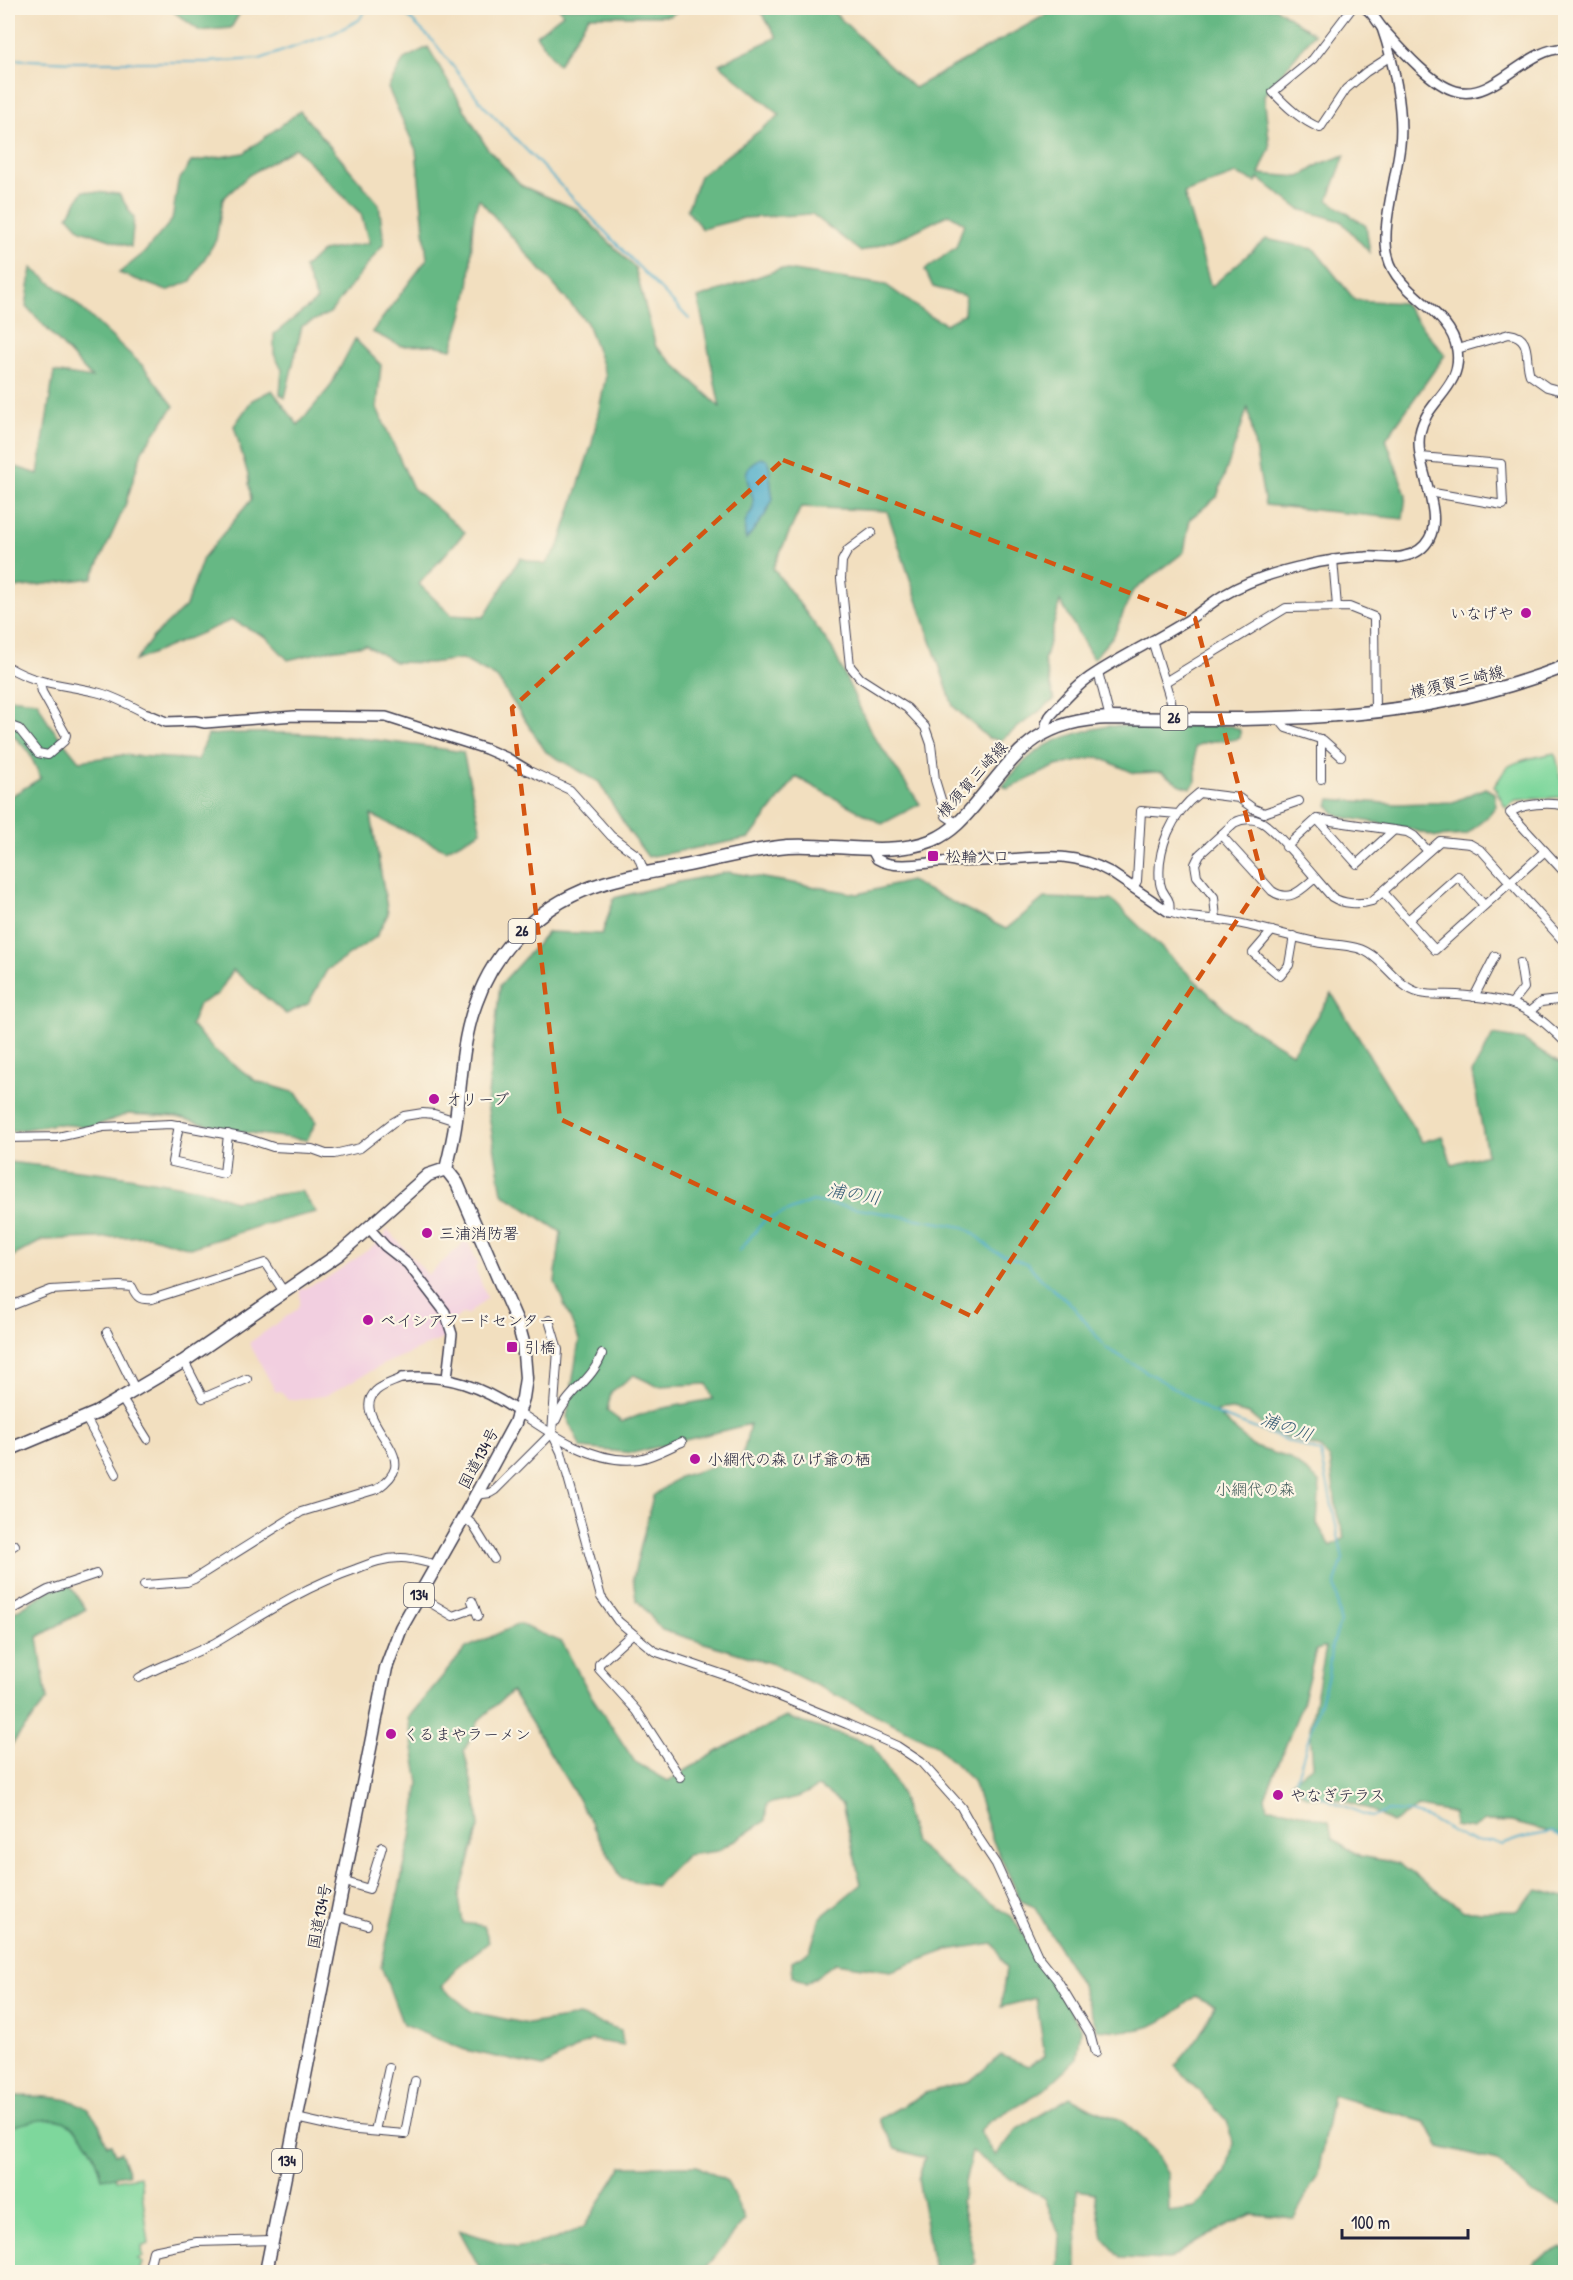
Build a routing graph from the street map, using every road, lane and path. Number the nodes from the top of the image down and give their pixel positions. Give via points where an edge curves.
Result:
1 (1352, 8) edge
2 (1365, 8) edge
3 (1382, 28) junction
4 (1566, 49) edge
5 (1391, 56) junction
6 (1457, 349) junction
7 (1566, 392) edge
8 (1421, 457) junction
9 (1428, 492) junction
10 (872, 532) dead end
11 (1333, 560) junction
12 (1336, 607) junction
13 (1152, 640) junction
14 (1566, 666) edge
15 (8, 667) edge
16 (1098, 672) junction
17 (1165, 682) junction
18 (40, 683) junction
19 (1375, 713) junction
20 (147, 714) joint
21 (1110, 718) junction
22 (1176, 718) junction
23 (1278, 718) junction
24 (8, 725) edge
25 (1046, 731) junction
26 (1321, 739) junction
27 (1341, 756) dead end
28 (527, 770) joint
29 (1321, 778) dead end
30 (1299, 801) dead end
31 (1566, 806) edge
32 (1178, 814) junction
33 (1317, 819) junction
34 (958, 824) junction
35 (1394, 830) junction
36 (1221, 835) junction
37 (1286, 847) junction
38 (871, 848) junction
39 (1428, 851) junction
40 (1545, 851) junction
41 (645, 874) junction
42 (1566, 874) edge
43 (1314, 878) junction
44 (1510, 883) junction
45 (1133, 888) junction
46 (1383, 892) junction
47 (1484, 905) junction
48 (1169, 912) junction
49 (1216, 919) junction
50 (1408, 920) junction
51 (1272, 932) junction
52 (1294, 936) junction
53 (1566, 944) edge
54 (1496, 956) dead end
55 (1520, 963) dead end
56 (1474, 997) junction
57 (1566, 999) edge
58 (1512, 1003) junction
59 (1530, 1011) junction
60 (1566, 1044) edge
61 (456, 1121) junction
62 (179, 1125) junction
63 (228, 1134) junction
64 (8, 1138) edge
65 (446, 1169) junction
66 (369, 1228) junction
67 (284, 1292) junction
68 (8, 1307) edge
69 (549, 1320) dead end
70 (107, 1332) dead end
71 (602, 1354) dead end
72 (184, 1361) junction
73 (402, 1378) joint
74 (447, 1378) junction
75 (247, 1379) dead end
76 (136, 1391) junction
77 (122, 1399) junction
78 (519, 1412) junction
79 (86, 1418) junction
80 (553, 1430) junction
81 (147, 1439) dead end
82 (682, 1442) dead end
83 (8, 1450) edge
84 (116, 1474) dead end
85 (476, 1495) junction
86 (464, 1517) junction
87 (495, 1559) dead end
88 (437, 1565) junction
89 (96, 1574) dead end
90 (144, 1584) dead end
91 (419, 1596) junction
92 (475, 1608) dead end
93 (8, 1612) edge
94 (632, 1634) junction
95 (139, 1678) dead end
96 (680, 1776) dead end
97 (382, 1847) dead end
98 (342, 1881) junction
99 (336, 1916) junction
100 (366, 1925) dead end
101 (1095, 2053) dead end
102 (388, 2067) dead end
103 (414, 2081) dead end
104 (296, 2118) junction
105 (375, 2131) junction
106 (271, 2240) junction
107 (148, 2272) edge
108 (266, 2272) edge

1 - 5 street via 1313,59 1273,92 1307,123 1320,128 1346,89
2 - 3 street
3 - 4 street via 1423,72 1458,92 1484,87 1538,56
3 - 5 street
5 - 6 street via 1401,141 1388,221 1387,254 1392,272 1446,324
6 - 7 street via 1514,334 1528,347 1528,370 1535,380
6 - 8 street via 1454,379 1421,428
8 - 9 street
8 - 9 street via 1501,464 1503,505
9 - 11 street via 1433,528 1420,549 1405,556
10 - 34 street via 848,550 842,561 850,666 865,681 907,708 925,728 946,816
11 - 12 street
11 - 13 street via 1281,571 1247,584
12 - 17 street via 1286,608
12 - 19 street via 1349,607 1374,617
13 - 16 street
13 - 17 street
14 - 19 main road, 横須賀三崎線 / 26 via 1471,696
15 - 18 street
16 - 21 street
16 - 25 street via 1050,716
17 - 22 street
18 - 20 street via 98,692
18 - 24 street via 66,735 64,741 48,755 38,753 19,729
19 - 23 main road, 横須賀三崎線 / 26
20 - 28 street via 166,722 205,723 294,716 386,717 486,749
21 - 22 main road, 横須賀三崎線 / 26
21 - 25 main road, 横須賀三崎線 / 26 via 1080,720
22 - 23 main road, 横須賀三崎線 / 26
23 - 26 street via 1286,728
25 - 34 main road, 横須賀三崎線 / 26 via 1012,758
26 - 27 street
26 - 29 street
28 - 41 street via 570,790 611,836 638,856
30 - 32 street via 1264,813 1239,798 1199,793
31 - 40 street via 1517,807 1510,813
32 - 45 street via 1141,811 1137,881
32 - 48 street via 1160,860 1160,884 1171,902
33 - 35 street
33 - 35 street via 1357,864
33 - 37 street
34 - 38 main road, 横須賀三崎線 / 26 via 924,843
35 - 39 street via 1414,836
36 - 37 street via 1237,821 1252,819 1264,823
36 - 43 street via 1278,895 1294,895
36 - 49 street via 1195,864 1197,876 1214,897
37 - 43 street
38 - 41 main road, 横須賀三崎線 / 26 via 773,848
38 - 45 street via 877,860 894,864 1063,856 1100,866
39 - 44 street via 1440,841 1470,844 1482,851
39 - 46 street
40 - 42 street
40 - 44 street
41 - 61 main road, 横須賀三崎線 / 26 via 606,882 559,902 533,920 502,953 471,1017
43 - 46 street via 1343,903 1367,902
44 - 47 street
44 - 53 street
45 - 48 street
46 - 50 street
47 - 50 street via 1458,876
47 - 50 street via 1435,950
48 - 49 street
49 - 51 street
51 - 52 street
51 - 52 street via 1253,953 1280,976 1289,965
52 - 56 street via 1362,950 1419,993
54 - 56 street
55 - 58 street via 1524,988
56 - 58 street
57 - 59 street via 1541,1002
58 - 59 street
59 - 60 street
61 - 63 street via 434,1114 404,1116 360,1148 334,1154 273,1147
61 - 65 main road, 横須賀三崎線 / 26
62 - 63 street
62 - 63 street via 171,1162 224,1174
62 - 64 street via 103,1127 58,1137
65 - 66 main road via 429,1175
65 - 78 main road, 国道134号 / 134 via 457,1184 518,1324 526,1378
66 - 67 main road
66 - 74 street via 408,1264 445,1312 452,1334
67 - 68 street via 265,1263 152,1299 141,1300 132,1287 67,1288 51,1290
67 - 72 main road
69 - 80 street via 558,1350
70 - 76 street
71 - 80 street via 588,1380 568,1397
72 - 75 street via 203,1398
72 - 76 main road
73 - 74 street
73 - 90 street via 378,1389 370,1398 369,1410 395,1459 395,1469 387,1482 377,1489 301,1512 187,1582
74 - 78 street via 473,1385
76 - 77 main road
77 - 79 main road
77 - 81 street
78 - 80 street
78 - 85 main road, 国道134号 / 134
79 - 83 main road
79 - 84 street
80 - 82 street via 594,1454 624,1460 662,1453
80 - 85 street via 495,1490
80 - 94 street via 601,1597
85 - 86 main road, 国道134号 / 134
86 - 87 street
86 - 88 main road, 国道134号 / 134
88 - 91 main road, 国道134号 / 134
88 - 95 street via 402,1558 378,1560 340,1574 275,1606 217,1642
89 - 93 street via 48,1590
91 - 92 street via 453,1616
91 - 98 main road, 国道134号 / 134 via 401,1628 386,1668
94 - 96 street via 599,1664 599,1669 638,1711
94 - 101 street via 664,1655 769,1692 897,1746 921,1762 961,1807 996,1864 1038,1956 1090,2034
97 - 98 street via 369,1889
98 - 99 main road, 国道134号 / 134
99 - 100 street
99 - 104 main road, 国道134号 / 134
102 - 105 street
103 - 105 street via 405,2134
104 - 105 street
104 - 106 main road, 国道134号 / 134
106 - 107 street via 198,2242 153,2251
106 - 108 main road, 国道134号 / 134

